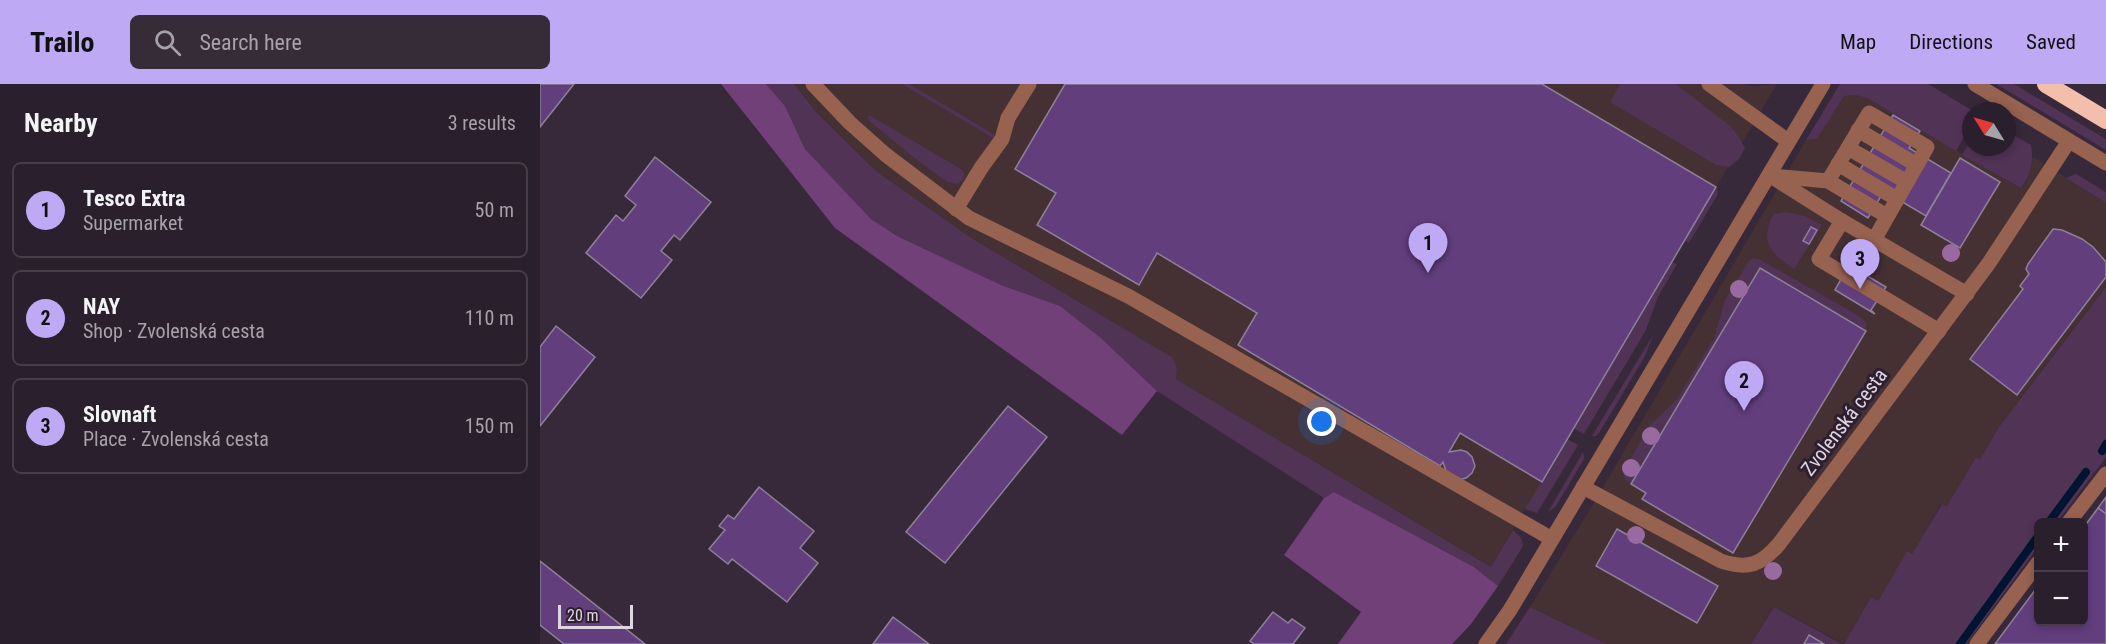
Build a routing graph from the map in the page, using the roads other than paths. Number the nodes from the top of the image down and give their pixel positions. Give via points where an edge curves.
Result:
1 (813, 84) edge
2 (1029, 84) edge
3 (1709, 84) edge
4 (1823, 84) edge
5 (1975, 84) edge
6 (2046, 84) edge
7 (2106, 120) edge
8 (1788, 141) junction
9 (2070, 141) junction
10 (1848, 148) junction
11 (2106, 163) edge
12 (1838, 164) junction
13 (1768, 176) junction
14 (1828, 181) junction
15 (1907, 182) junction
16 (1897, 199) junction
17 (956, 209) junction
18 (1887, 216) junction
19 (1842, 221) junction
20 (1874, 240) junction
21 (1967, 294) junction
22 (1939, 331) junction
23 (2106, 474) edge
24 (1583, 487) junction
25 (2072, 518) edge
26 (1552, 539) junction
27 (2034, 567) edge
28 (1486, 644) edge
29 (1977, 644) edge

1 - 17 street via 886,155
2 - 17 street via 1008,118 1002,139
3 - 8 street
4 - 8 street
5 - 9 street
6 - 7 highway
8 - 13 street
9 - 11 street
9 - 21 street, Zvolenská cesta
10 - 12 street
10 - 15 street
10 - 15 street via 1869,113 1918,141 1928,147
12 - 14 street
12 - 16 street
13 - 14 street
13 - 19 street
13 - 24 street
14 - 18 street
15 - 16 street
16 - 18 street
17 - 26 street via 1128,296
18 - 20 street
19 - 20 street
19 - 22 street via 1819,259
20 - 21 street
21 - 22 street, Zvolenská cesta
22 - 24 street, Zvolenská cesta via 1779,544 1754,564 1721,561
23 - 25 street
24 - 26 street
26 - 28 street
27 - 29 street

